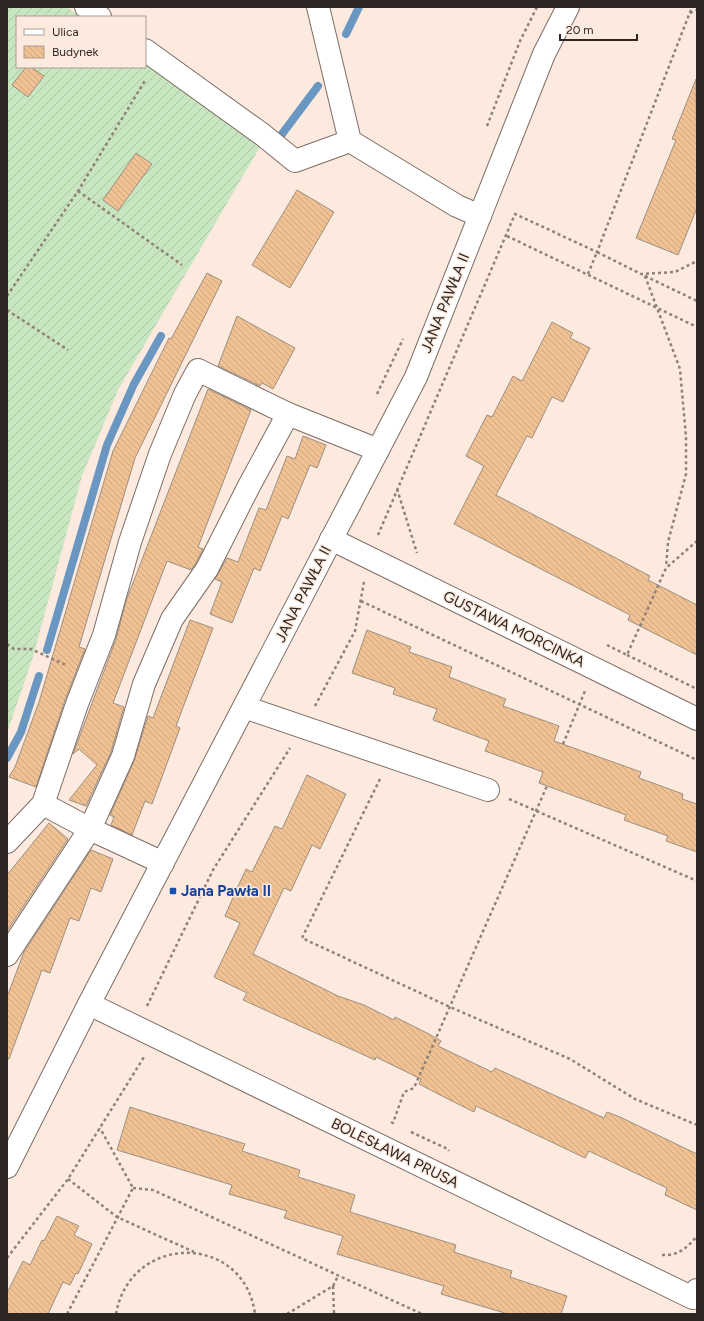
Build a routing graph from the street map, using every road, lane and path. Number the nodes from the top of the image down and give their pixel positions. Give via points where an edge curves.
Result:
1 (86, 7) edge
2 (318, 7) edge
3 (568, 7) edge
4 (692, 7) edge
5 (697, 10) edge
6 (689, 14) junction
7 (99, 16) edge
8 (152, 55) edge
9 (146, 66) edge
10 (145, 68) edge
11 (350, 141) junction
12 (78, 191) junction
13 (480, 216) junction
14 (507, 236) junction
15 (597, 252) junction
16 (697, 261) edge
17 (182, 265) dead end
18 (588, 274) junction
19 (641, 274) junction
20 (645, 276) junction
21 (7, 296) edge
22 (697, 301) edge
23 (657, 307) junction
24 (7, 310) edge
25 (697, 327) edge
26 (68, 350) dead end
27 (288, 414) junction
28 (378, 450) junction
29 (397, 489) junction
30 (331, 540) junction
31 (697, 540) edge
32 (423, 556) dead end
33 (368, 557) junction
34 (666, 568) junction
35 (361, 601) junction
36 (7, 644) edge
37 (606, 645) dead end
38 (627, 655) junction
39 (596, 669) junction
40 (88, 675) junction
41 (697, 689) edge
42 (579, 703) junction
43 (244, 707) junction
44 (697, 718) edge
45 (303, 727) junction
46 (563, 744) dead end
47 (391, 757) junction
48 (697, 760) edge
49 (547, 786) dead end
50 (488, 790) joint
51 (43, 804) junction
52 (536, 811) junction
53 (90, 829) junction
54 (7, 842) edge
55 (163, 863) junction
56 (697, 881) edge
57 (7, 955) edge
58 (89, 1004) junction
59 (450, 1007) junction
60 (146, 1010) dead end
61 (156, 1036) junction
62 (386, 1120) dead end
63 (697, 1125) edge
64 (100, 1128) junction
65 (7, 1167) edge
66 (68, 1179) junction
67 (132, 1188) junction
68 (117, 1217) junction
69 (196, 1253) junction
70 (7, 1258) edge
71 (338, 1276) junction
72 (333, 1286) junction
73 (697, 1290) edge
74 (67, 1314) edge
75 (116, 1314) edge
76 (255, 1314) edge
77 (287, 1314) edge
78 (334, 1314) edge
79 (422, 1314) edge

1 - 7 street
2 - 11 street
3 - 13 street, JANA PAWŁA II via 544,54
4 - 6 path
5 - 6 path
6 - 15 path
8 - 9 path
8 - 11 street via 263,135 295,162
10 - 12 path
11 - 13 street via 457,206
12 - 17 path
12 - 21 path
13 - 28 street, JANA PAWŁA II via 416,377
14 - 15 path via 515,214
14 - 18 path
14 - 29 path
15 - 18 path
15 - 19 path
16 - 19 path via 675,272
18 - 23 path
19 - 20 path
20 - 22 path
20 - 23 path
23 - 25 path
23 - 34 path via 680,369 686,437 686,474 668,542
24 - 26 path
27 - 28 street
27 - 40 street via 198,370 160,454 130,542 104,635
27 - 53 street via 207,569 172,619 144,684 123,756
28 - 30 street, JANA PAWŁA II
29 - 32 path via 416,553
29 - 33 path
30 - 33 street, GUSTAWA MORCINKA
30 - 43 street, JANA PAWŁA II
31 - 34 path
33 - 35 path
33 - 39 street, GUSTAWA MORCINKA
34 - 38 path
35 - 42 path
35 - 45 path via 355,632
36 - 40 path via 14,649 31,649
37 - 38 path
38 - 41 path
39 - 42 path
39 - 44 street, GUSTAWA MORCINKA
40 - 51 street
42 - 46 path
42 - 48 path
43 - 45 street
43 - 55 street, JANA PAWŁA II
45 - 47 street
45 - 60 path via 213,870
47 - 50 street
47 - 59 path via 302,938
49 - 52 path
50 - 52 path
51 - 53 street
51 - 54 street
52 - 56 path
52 - 59 path
53 - 55 street
53 - 57 street
55 - 58 street, JANA PAWŁA II
58 - 61 street, BOLESŁAWA PRUSA
58 - 65 street, JANA PAWŁA II
59 - 62 path via 414,1088 404,1092 393,1123
59 - 63 path via 570,1059 635,1099
61 - 64 path
61 - 73 street, BOLESŁAWA PRUSA via 693,1298
64 - 66 path
64 - 67 path
66 - 68 path
66 - 70 path
67 - 68 path
67 - 71 path via 153,1190
68 - 69 path
68 - 74 path
69 - 75 path via 174,1253 148,1263 134,1274 125,1288
69 - 76 path via 211,1256 236,1273 248,1291
71 - 72 path
71 - 79 path
72 - 77 path
72 - 78 path

